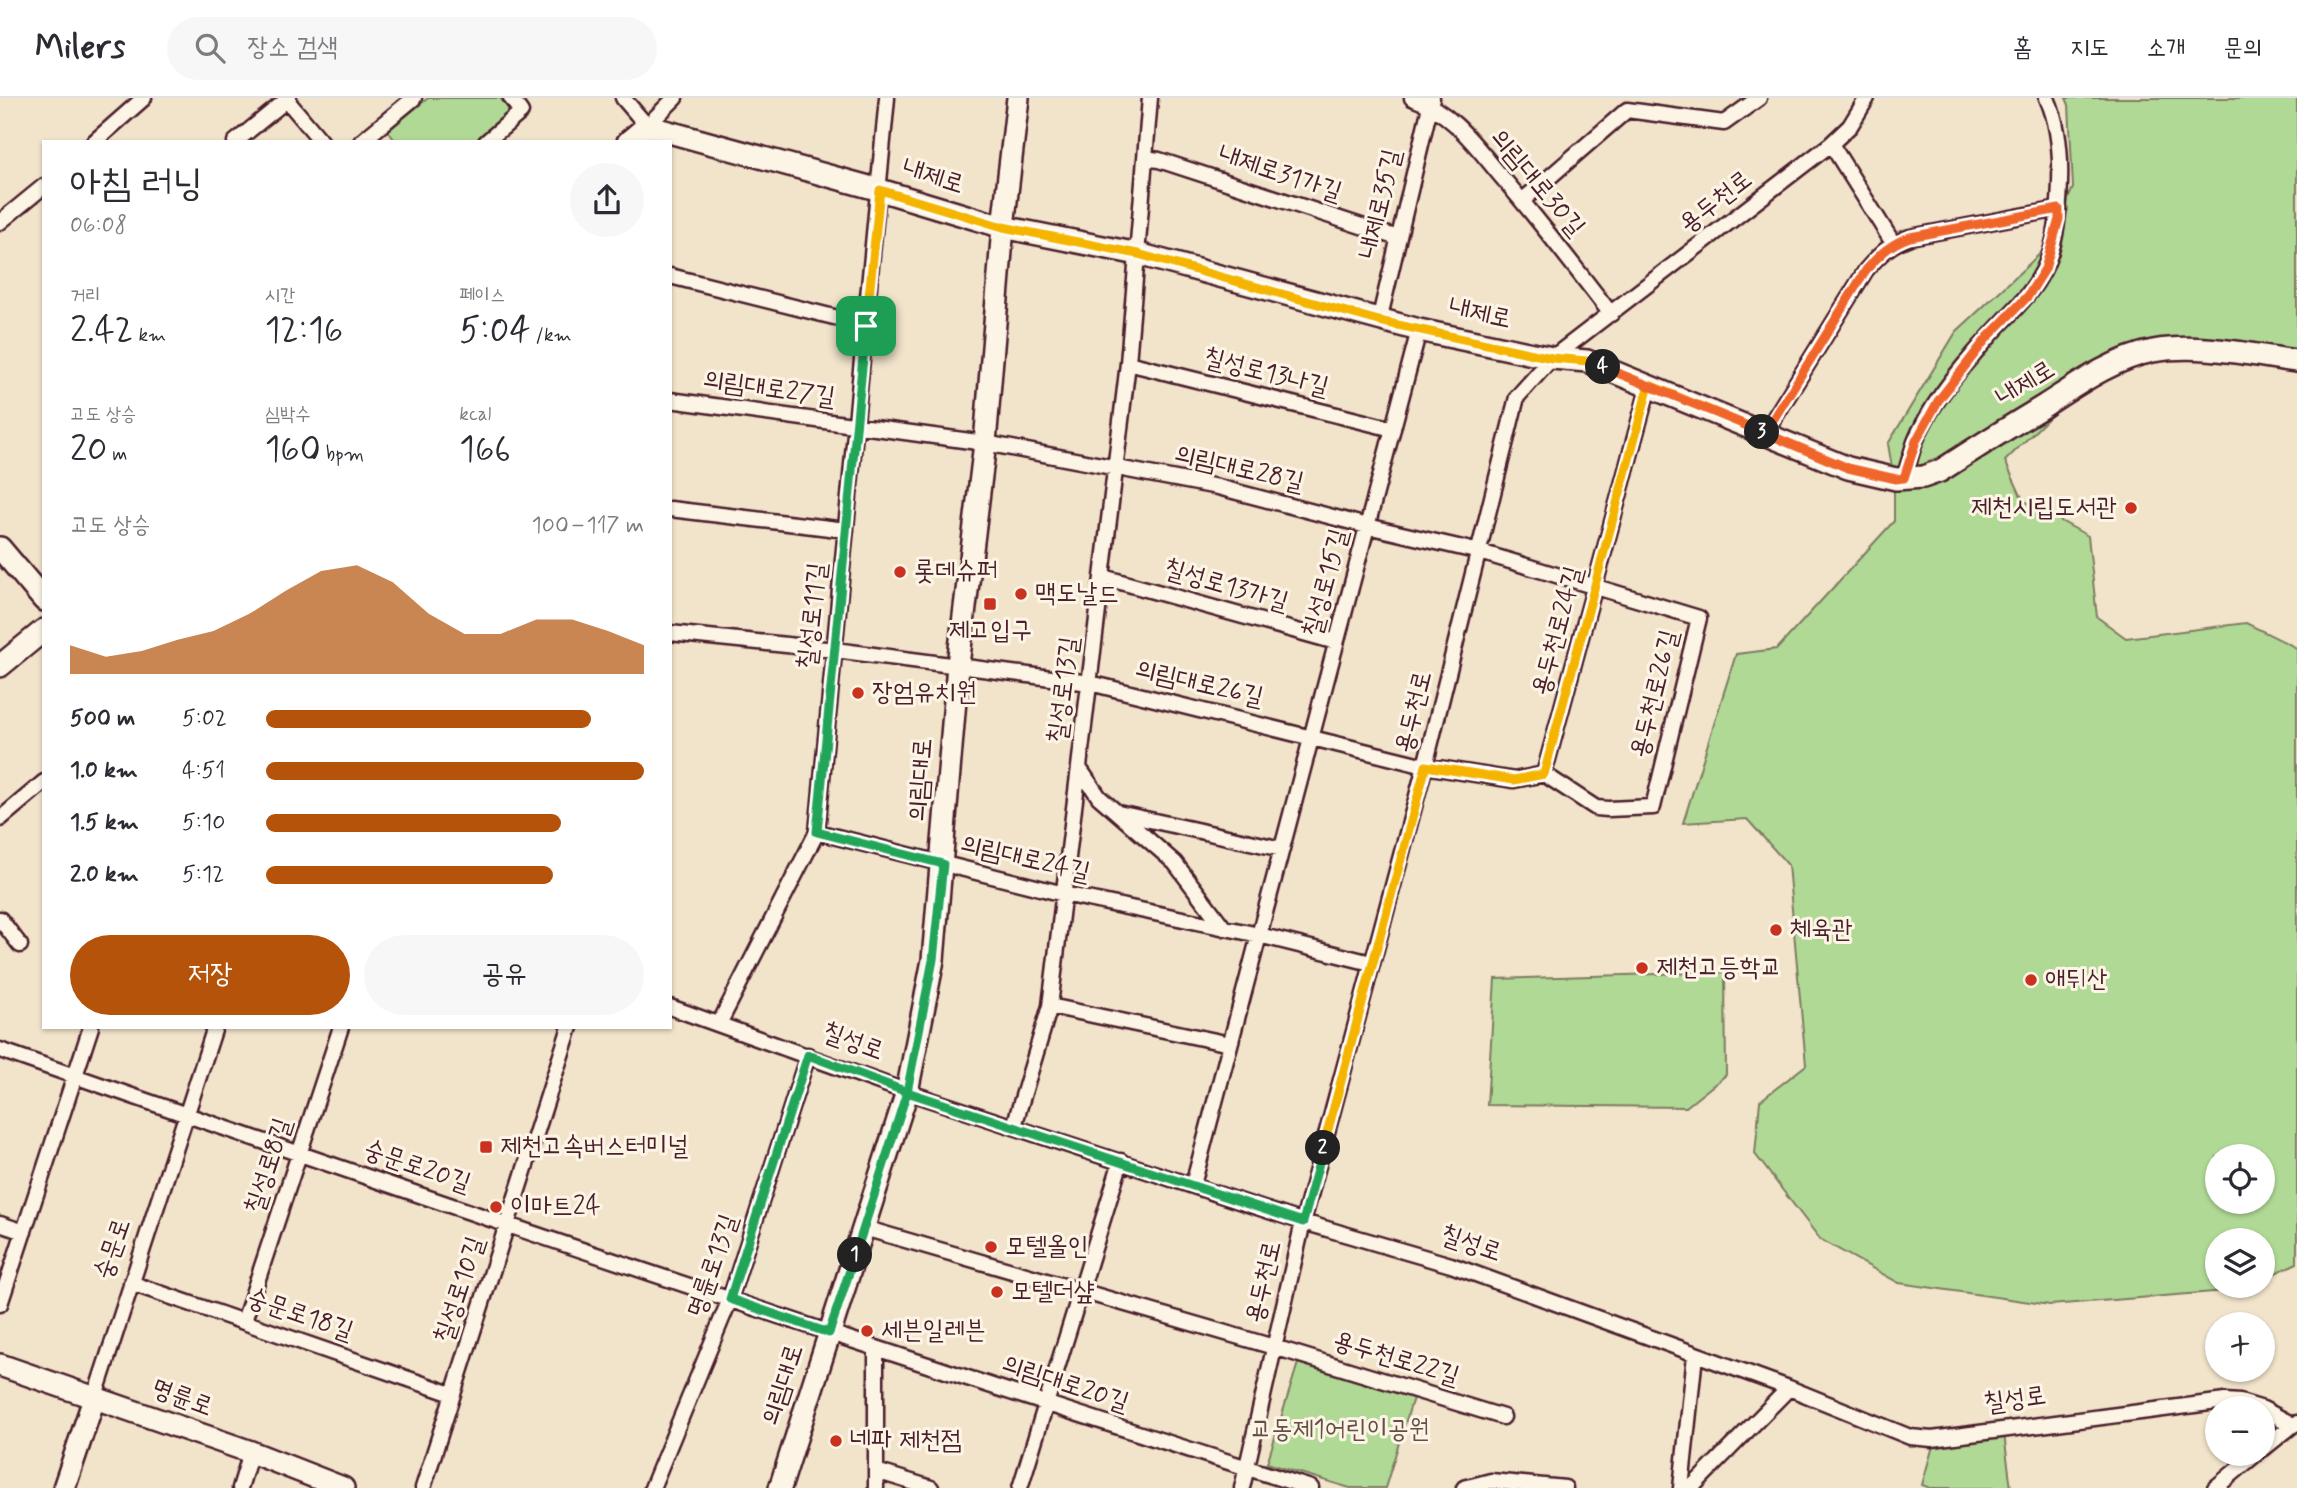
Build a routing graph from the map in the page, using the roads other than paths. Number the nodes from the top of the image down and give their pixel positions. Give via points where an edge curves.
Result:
1 (144, 98) edge
2 (414, 98) edge
3 (511, 98) edge
4 (623, 98) edge
5 (675, 98) edge
6 (887, 98) edge
7 (1018, 98) edge
8 (1150, 98) edge
9 (1412, 98) edge
10 (1759, 98) edge
11 (1867, 98) edge
12 (2047, 98) edge
13 (287, 99) edge
14 (1430, 101) edge
15 (647, 134) edge
16 (96, 140) edge
17 (237, 140) edge
18 (320, 140) edge
19 (362, 140) edge
20 (488, 140) edge
21 (672, 140) edge
22 (672, 140) edge
23 (1831, 144) junction
24 (1145, 158) junction
25 (42, 188) edge
26 (880, 190) junction
27 (1522, 201) junction
28 (2059, 209) junction
29 (0, 222) edge
30 (1003, 227) junction
31 (1398, 238) junction
32 (1893, 243) junction
33 (1138, 254) junction
34 (672, 277) edge
35 (1611, 314) junction
36 (1379, 321) junction
37 (866, 326) junction
38 (1419, 330) junction
39 (1552, 358) junction
40 (2297, 361) edge
41 (1128, 363) junction
42 (1649, 385) junction
43 (672, 400) edge
44 (856, 426) junction
45 (1392, 429) junction
46 (1765, 433) junction
47 (985, 443) junction
48 (1117, 467) junction
49 (1904, 478) junction
50 (672, 509) edge
51 (1367, 526) junction
52 (846, 530) junction
53 (0, 548) edge
54 (1480, 552) junction
55 (1102, 577) junction
56 (1595, 585) junction
57 (42, 598) edge
58 (42, 632) edge
59 (672, 633) edge
60 (1336, 642) junction
61 (835, 650) junction
62 (958, 665) junction
63 (0, 666) edge
64 (1090, 683) junction
65 (1311, 736) junction
66 (1426, 766) junction
67 (1079, 768) junction
68 (1544, 774) junction
69 (42, 784) edge
70 (1116, 813) junction
71 (0, 819) edge
72 (817, 832) junction
73 (1282, 849) junction
74 (943, 864) junction
75 (1064, 894) junction
76 (0, 919) edge
77 (1224, 928) junction
78 (1259, 935) junction
79 (20, 945) dead end
80 (1371, 963) junction
81 (1050, 1006) junction
82 (672, 1008) edge
83 (719, 1024) junction
84 (90, 1029) edge
85 (214, 1029) edge
86 (340, 1029) edge
87 (569, 1029) edge
88 (1230, 1044) junction
89 (0, 1050) edge
90 (808, 1055) junction
91 (75, 1076) junction
92 (907, 1092) junction
93 (188, 1116) junction
94 (1014, 1126) junction
95 (299, 1153) junction
96 (1121, 1161) junction
97 (1193, 1185) junction
98 (1303, 1222) junction
99 (507, 1223) junction
100 (0, 1224) edge
101 (864, 1228) junction
102 (24, 1232) junction
103 (131, 1283) junction
104 (1081, 1291) junction
105 (730, 1299) junction
106 (0, 1304) edge
107 (244, 1321) junction
108 (829, 1333) junction
109 (1274, 1347) junction
110 (876, 1348) junction
111 (1695, 1354) junction
112 (0, 1365) edge
113 (1789, 1388) junction
114 (452, 1395) junction
115 (95, 1396) junction
116 (1046, 1404) junction
117 (2205, 1404) edge
118 (2275, 1415) edge
119 (1503, 1417) dead end
120 (2295, 1424) edge
121 (2275, 1440) edge
122 (251, 1452) junction
123 (2242, 1466) edge
124 (1247, 1468) junction
125 (876, 1471) junction
126 (64, 1488) edge
127 (240, 1488) edge
128 (344, 1488) edge
129 (422, 1488) edge
130 (652, 1488) edge
131 (780, 1488) edge
132 (876, 1488) edge
133 (931, 1488) edge
134 (1020, 1488) edge
135 (1242, 1488) edge
136 (1311, 1488) edge
137 (1465, 1488) edge
138 (1564, 1488) edge
139 (1681, 1488) edge
140 (1690, 1488) edge
141 (2217, 1488) edge

1 - 16 street
2 - 19 street
3 - 20 street via 521,112
4 - 15 street
5 - 15 street
6 - 26 street, 칠성로11길
7 - 30 street, 의림대로
8 - 24 street, 칠성로13길
9 - 14 street, 의림대로30길
10 - 27 street via 1724,123 1627,110
11 - 23 street, 용두천로 via 1850,126
12 - 28 street via 2060,147
13 - 17 street
13 - 18 street
14 - 27 street, 의림대로30길 via 1459,127
14 - 31 street, 내제로35길
15 - 22 street, 내제로
21 - 26 street, 내제로
23 - 32 street
23 - 35 street, 용두천로
24 - 31 street, 내제로31가길
24 - 33 street, 칠성로13길
25 - 29 street
26 - 30 street, 내제로
26 - 37 street, 칠성로11길
27 - 35 street, 의림대로30길
28 - 32 street
28 - 49 street via 2045,269 2028,296 1987,338 1938,401 1916,441
30 - 33 street, 내제로
30 - 47 street, 의림대로
31 - 36 street, 내제로35길
32 - 46 street via 1866,270
33 - 36 street, 내제로
33 - 41 street, 칠성로13길
34 - 37 street
35 - 39 street, 용두천로
36 - 38 street, 내제로
37 - 44 street, 칠성로11길
38 - 39 street, 내제로
38 - 45 street, 칠성로15길
39 - 42 street, 내제로 via 1587,361
39 - 54 street, 용두천로 via 1517,397
40 - 49 street, 내제로 via 2177,349 2117,362 1940,471
41 - 45 street, 칠성로13나길
41 - 48 street, 칠성로13길
42 - 46 street, 내제로
42 - 56 street, 용두천로24길
43 - 44 street, 의림대로27길
44 - 47 street, 의림대로27길
44 - 52 street, 칠성로11길
45 - 51 street, 칠성로15길
46 - 49 street, 내제로 via 1848,468
47 - 48 street, 의림대로28길
47 - 62 street, 의림대로
48 - 51 street, 의림대로28길 via 1218,487
48 - 55 street, 칠성로13길
50 - 52 street
51 - 54 street, 의림대로28길
51 - 60 street, 칠성로15길
52 - 61 street, 칠성로11길
53 - 57 street
54 - 56 street, 용두천로26길
54 - 66 street, 용두천로
55 - 60 street, 칠성로13가길
55 - 64 street, 칠성로13길
56 - 68 street, 용두천로24길
56 - 68 street, 용두천로26길 via 1699,618 1653,807 1596,808
58 - 63 street
59 - 61 street, 의림대로26길
60 - 65 street, 칠성로15길
61 - 62 street, 의림대로26길
61 - 72 street, 칠성로11길
62 - 64 street, 의림대로26길
62 - 74 street, 의림대로
64 - 65 street, 의림대로26길
64 - 67 street, 칠성로13길
65 - 66 street, 의림대로26길
65 - 73 street, 칠성로15길
66 - 68 street via 1514,780
66 - 80 street, 용두천로
67 - 70 street via 1098,797
67 - 75 street, 칠성로13길
69 - 71 street
70 - 73 street
70 - 77 street via 1175,863
72 - 74 street, 의림대로24길
72 - 83 street, 칠성로11길
73 - 78 street, 칠성로15길
74 - 75 street, 의림대로24길
74 - 92 street, 의림대로 via 933,960
75 - 77 street, 의림대로24길
75 - 81 street, 칠성로13길
76 - 79 street
77 - 78 street, 의림대로24길
78 - 80 street, 의림대로24길
78 - 88 street, 칠성로15길
80 - 98 street, 용두천로
81 - 88 street
81 - 94 street, 칠성로13길
82 - 83 street, 칠성로
83 - 90 street, 칠성로
84 - 91 street
85 - 93 street, 숭문로
86 - 95 street, 칠성로8길
87 - 99 street, 칠성로10길
88 - 97 street, 칠성로15길
89 - 91 street, 숭문로20길
90 - 92 street, 칠성로
90 - 105 street, 명륜로13길
91 - 93 street, 숭문로20길
91 - 102 street
92 - 94 street, 칠성로
92 - 101 street, 의림대로
93 - 95 street, 숭문로20길
93 - 103 street, 숭문로
94 - 96 street, 칠성로
95 - 99 street, 숭문로20길
95 - 107 street, 칠성로8길
96 - 97 street, 칠성로
96 - 104 street
97 - 98 street, 칠성로
98 - 109 street, 용두천로
98 - 111 street, 칠성로 via 1451,1265
99 - 105 street, 숭문로20길
99 - 114 street, 칠성로10길
100 - 102 street
101 - 104 street, 용두천로22길
101 - 108 street, 의림대로
102 - 106 street
103 - 107 street, 숭문로18길
103 - 115 street, 숭문로
104 - 109 street, 용두천로22길
104 - 116 street
105 - 108 street, 숭문로20길
105 - 130 street, 명륜로13길
107 - 114 street, 숭문로18길
108 - 110 street, 의림대로20길
108 - 131 street, 의림대로
109 - 119 street, 용두천로22길
109 - 124 street, 용두천로
110 - 116 street, 의림대로20길
110 - 125 street
111 - 113 street, 칠성로
111 - 139 street
112 - 115 street, 명륜로
113 - 117 street, 칠성로 via 1894,1432 1931,1439
113 - 140 street
114 - 129 street, 칠성로10길
115 - 122 street, 명륜로
115 - 126 street, 숭문로
116 - 124 street, 의림대로20길
116 - 134 street
118 - 120 street, 칠성로
120 - 121 street
122 - 127 street
122 - 128 street, 명륜로
123 - 141 street
124 - 135 street, 용두천로
124 - 136 street, 의림대로20길
125 - 132 street
125 - 133 street
137 - 138 street via 1491,1481

